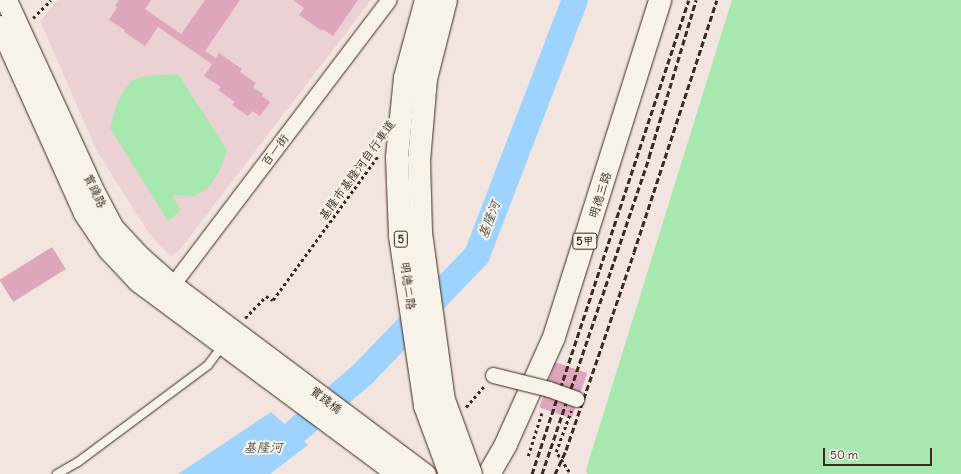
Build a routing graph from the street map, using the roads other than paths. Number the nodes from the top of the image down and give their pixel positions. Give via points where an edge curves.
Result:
1 (6, 0) edge
2 (388, 0) edge
3 (426, 0) edge
4 (446, 0) edge
5 (660, 0) edge
6 (0, 26) edge
7 (167, 292) junction
8 (235, 338) junction
9 (493, 375) road end
10 (576, 399) road end
11 (410, 470) edge
12 (57, 474) edge
13 (450, 474) edge
14 (471, 474) edge
15 (489, 474) edge

1 - 7 street, 實踐路 via 95,194 114,229
2 - 7 street, 百一街
3 - 13 main road, 明德二路 / 5, bridge via 405,78 397,157 400,236 425,406
4 - 14 main road, 明德二路 / 5, bridge via 426,79 419,160 421,233 444,400
5 - 15 main road, 明德三路 / 5甲 via 554,337 506,444
6 - 7 street, 實踐路 via 84,212 108,249 138,281
7 - 8 street, 實踐路
8 - 11 street, 實踐橋
8 - 12 lane via 208,365 78,462
9 - 10 street, bridge via 549,389

